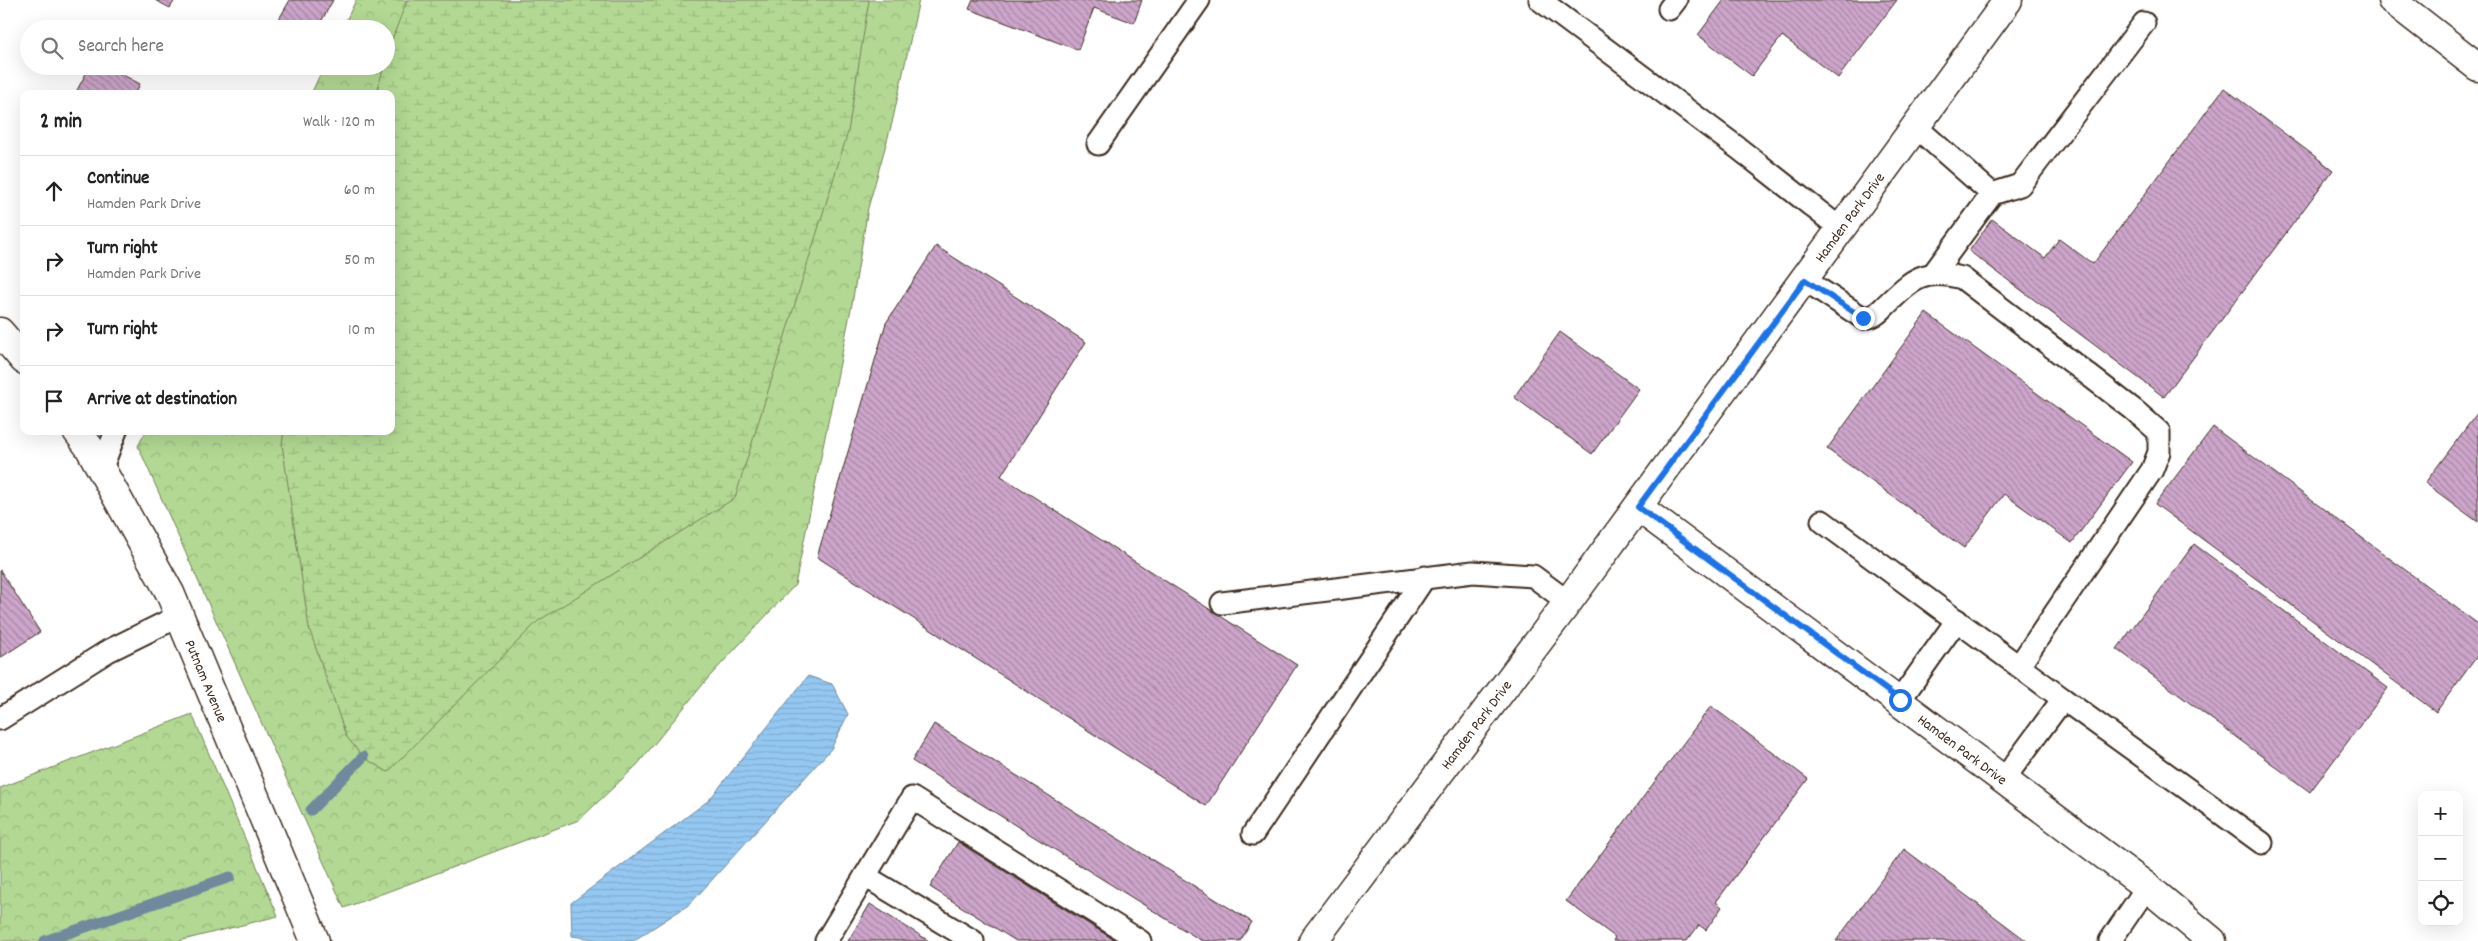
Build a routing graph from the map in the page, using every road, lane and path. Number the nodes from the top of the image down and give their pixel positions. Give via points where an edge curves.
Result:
1 (1199, 0) edge
2 (1540, 0) edge
3 (2008, 0) edge
4 (2392, 0) edge
5 (2144, 23) dead end
6 (2478, 67) edge
7 (1916, 127) junction
8 (1098, 144) dead end
9 (1992, 194) junction
10 (1842, 229) junction
11 (1933, 274) junction
12 (1805, 280) junction
13 (0, 332) edge
14 (20, 355) edge
15 (80, 435) edge
16 (115, 435) edge
17 (102, 470) junction
18 (1638, 507) junction
19 (1822, 521) dead end
20 (1425, 577) junction
21 (1568, 602) junction
22 (1222, 603) dead end
23 (179, 616) junction
24 (1957, 620) junction
25 (2019, 666) junction
26 (2063, 699) junction
27 (1900, 700) junction
28 (0, 719) edge
29 (2004, 779) junction
30 (1253, 834) dead end
31 (2262, 842) dead end
32 (865, 876) junction
33 (2148, 887) junction
34 (315, 941) edge
35 (826, 941) edge
36 (973, 941) edge
37 (1140, 941) edge
38 (1313, 941) edge
39 (2110, 941) edge
40 (2212, 941) edge

1 - 8 lane
2 - 10 lane
3 - 7 street, Hamden Park Drive
4 - 6 street
5 - 9 lane via 2020,185
7 - 9 lane
7 - 10 street, Hamden Park Drive
9 - 11 lane
10 - 12 street, Hamden Park Drive
11 - 12 lane via 1923,275 1903,289 1874,317 1863,318
11 - 25 lane via 1962,278 2159,432 2159,452 2152,470
12 - 18 street, Hamden Park Drive
13 - 14 street
15 - 17 street, Putnam Avenue
16 - 17 lane
17 - 23 street, Putnam Avenue via 170,592
18 - 21 street, Hamden Park Drive
18 - 27 street, Hamden Park Drive
19 - 24 lane
20 - 21 lane via 1473,572 1532,576
20 - 22 lane
20 - 30 lane
21 - 38 street, Hamden Park Drive
23 - 28 lane via 108,651
23 - 34 street, Putnam Avenue
24 - 25 lane
24 - 27 lane
25 - 26 lane
26 - 29 lane
26 - 31 lane
27 - 29 street, Hamden Park Drive
29 - 33 street, Hamden Park Drive
32 - 35 lane
32 - 36 lane
32 - 37 lane via 912,798
33 - 39 lane
33 - 40 street, Hamden Park Drive

